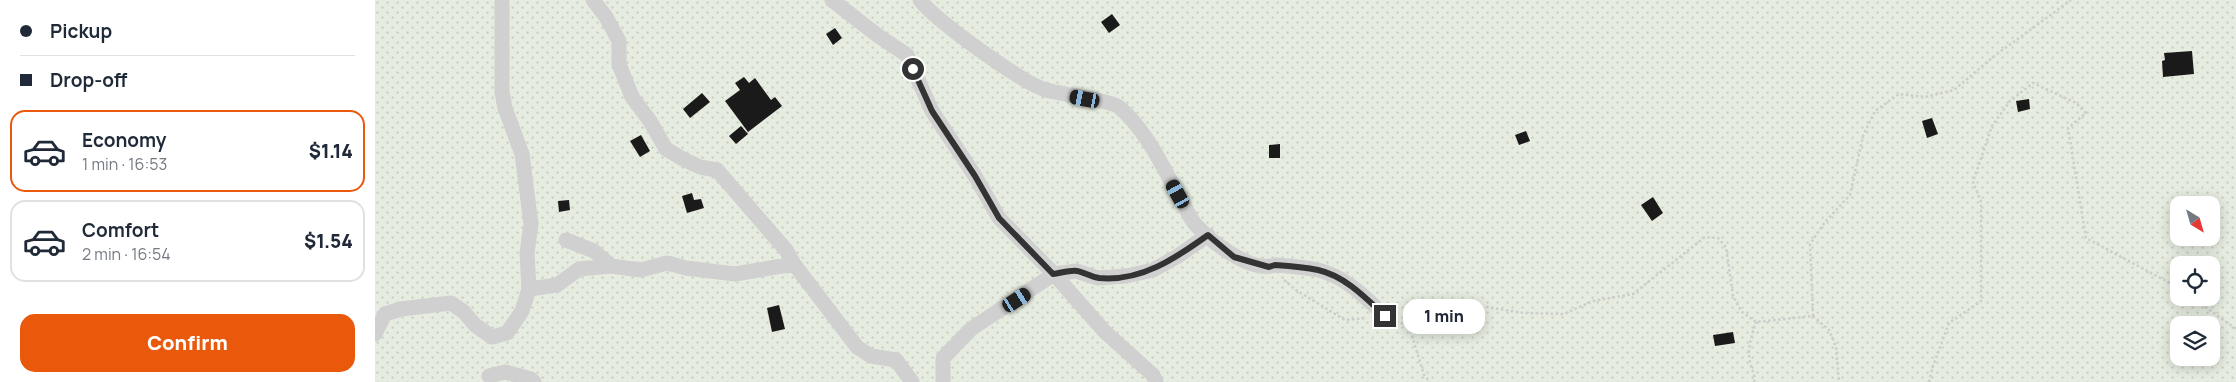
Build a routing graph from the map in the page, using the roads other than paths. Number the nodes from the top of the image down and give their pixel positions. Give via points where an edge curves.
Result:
1 (502, 0) edge
2 (593, 0) edge
3 (832, 0) edge
4 (920, 0) edge
5 (1208, 235) junction
6 (566, 240) dead end
7 (794, 264) junction
8 (611, 266) junction
9 (1053, 274) junction
10 (529, 289) junction
11 (1385, 316) road end
12 (375, 334) edge
13 (489, 376) dead end
14 (533, 382) edge
15 (912, 382) edge
16 (943, 382) edge
17 (1156, 382) edge

1 - 10 street via 502,92 522,154 531,224 527,254
2 - 7 street via 619,41 619,64 632,97 666,149 700,167 717,170 786,250
3 - 9 street via 907,55 932,111 999,218
4 - 5 street via 958,34 1043,89 1117,105 1147,138 1195,223
5 - 9 street via 1153,270 1098,278 1076,271
5 - 11 street via 1234,257 1269,267 1319,270 1340,278
6 - 8 street via 594,251
7 - 8 street via 735,274 667,263 641,270
7 - 15 street via 857,348 871,356 896,360
8 - 10 street via 579,269 557,285
9 - 16 street via 971,329 943,358
9 - 17 street
10 - 12 street via 522,311 503,335 492,337 451,303 385,314
13 - 14 street via 505,372

